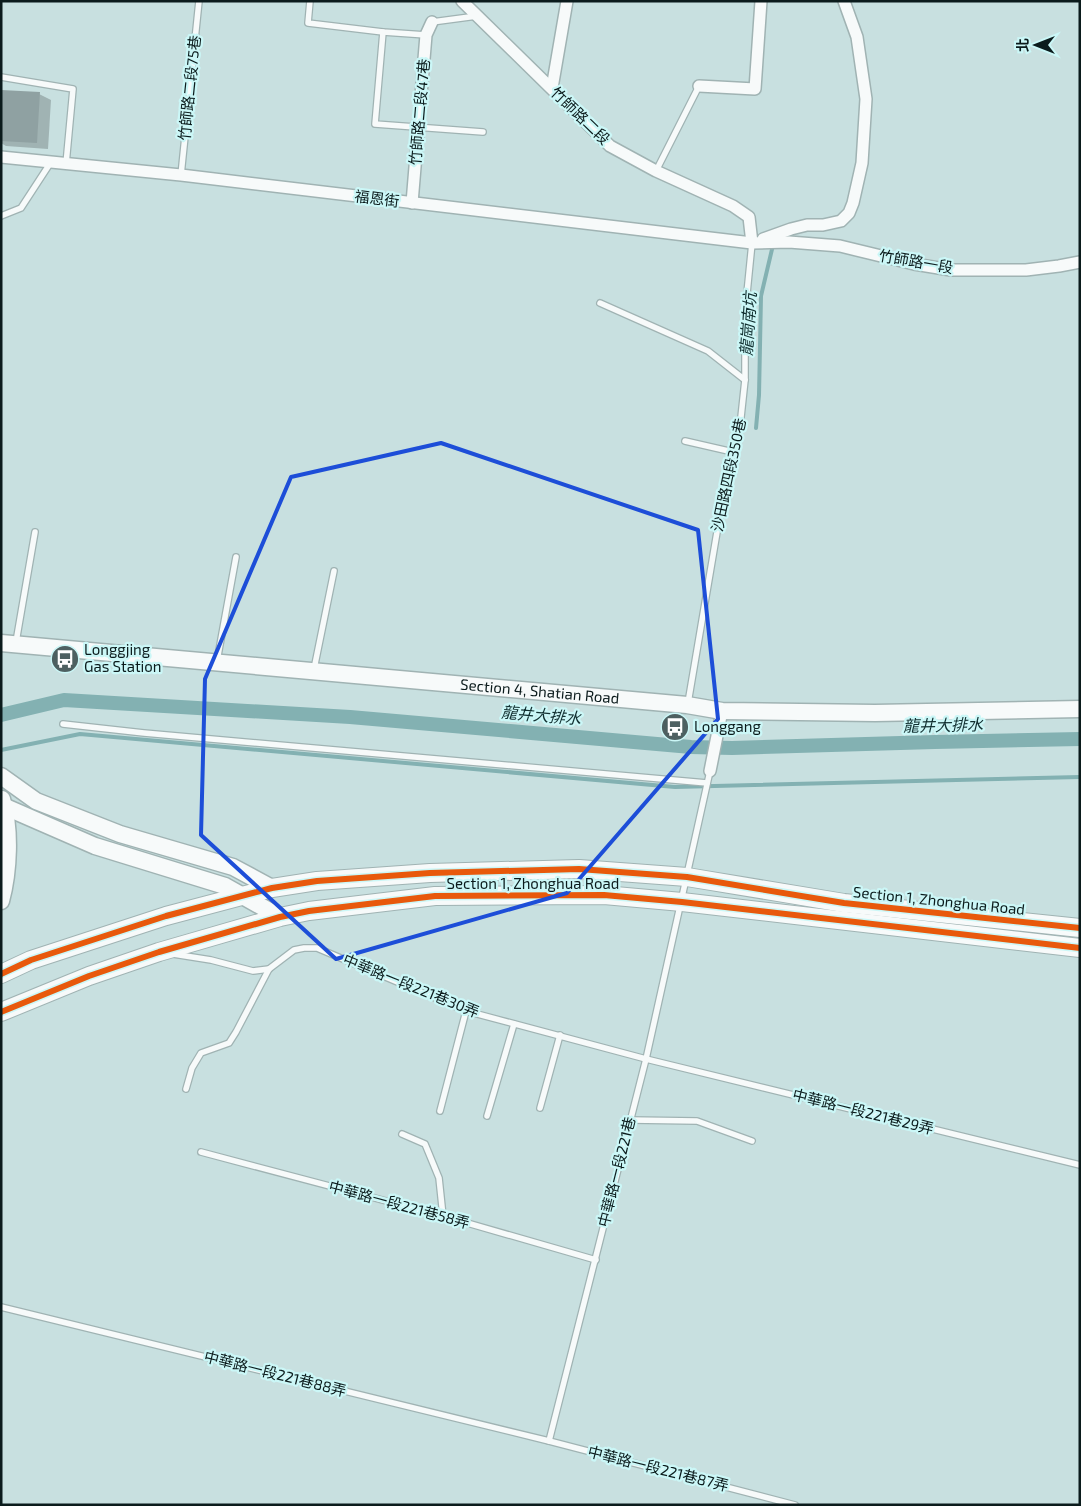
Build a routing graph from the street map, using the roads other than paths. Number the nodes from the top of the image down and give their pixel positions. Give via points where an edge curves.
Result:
1 (198, 1) edge
2 (310, 1) edge
3 (462, 1) edge
4 (567, 1) edge
5 (761, 1) edge
6 (844, 1) edge
7 (477, 16) junction
8 (432, 22) joint
9 (384, 32) junction
10 (426, 35) junction
11 (1, 76) edge
12 (699, 86) joint
13 (552, 88) junction
14 (418, 128) junction
15 (483, 132) dead end
16 (1, 157) edge
17 (51, 162) junction
18 (66, 164) junction
19 (656, 172) junction
20 (181, 175) junction
21 (412, 203) junction
22 (1, 216) edge
23 (752, 243) junction
24 (1080, 262) edge
25 (600, 303) dead end
26 (745, 380) junction
27 (685, 442) dead end
28 (732, 452) junction
29 (35, 532) dead end
30 (236, 557) dead end
31 (334, 571) dead end
32 (9, 644) edge
33 (217, 662) junction
34 (314, 671) junction
35 (687, 705) junction
36 (1080, 709) edge
37 (722, 711) junction
38 (63, 724) dead end
39 (710, 771) joint
40 (1, 776) edge
41 (707, 783) junction
42 (2, 802) edge
43 (687, 877) junction
44 (272, 888) junction
45 (240, 896) junction
46 (1, 901) edge
47 (682, 902) junction
48 (280, 917) junction
49 (1080, 928) edge
50 (1080, 948) edge
51 (159, 952) junction
52 (269, 970) junction
53 (1, 974) edge
54 (466, 1011) junction
55 (1, 1012) edge
56 (514, 1024) junction
57 (560, 1035) junction
58 (646, 1059) junction
59 (186, 1089) dead end
60 (540, 1108) dead end
61 (440, 1111) dead end
62 (487, 1116) dead end
63 (630, 1120) junction
64 (402, 1134) dead end
65 (752, 1141) dead end
66 (201, 1152) dead end
67 (1080, 1165) edge
68 (443, 1216) junction
69 (596, 1260) junction
70 (1, 1306) edge
71 (549, 1441) junction
72 (795, 1505) edge

1 - 20 lane, 竹師路二段75巷
2 - 9 lane via 308,22
3 - 7 street, 竹師路二段
4 - 13 street
5 - 12 street via 755,89
6 - 23 street via 857,38 866,99 862,163 853,203 841,221 791,229
7 - 8 lane
7 - 13 street, 竹師路二段
8 - 10 street, 竹師路二段47巷
9 - 10 lane
9 - 14 lane via 376,124
10 - 14 street, 竹師路二段47巷
11 - 18 lane via 73,89
12 - 19 lane
13 - 19 street, 竹師路二段 via 610,146
14 - 15 lane
14 - 21 street, 竹師路二段47巷
16 - 17 street, 福恩街
17 - 18 street, 福恩街
17 - 22 lane via 21,208
18 - 20 street, 福恩街
19 - 23 street, 竹師路二段 via 733,206 749,217
20 - 21 street, 福恩街
21 - 23 street, 福恩街
23 - 24 street, 竹師路一段 via 840,246 951,270 1026,270
23 - 26 lane, 沙田路四段350巷 via 745,313
25 - 26 lane via 708,351
26 - 28 lane, 沙田路四段350巷 via 741,418
27 - 28 lane
28 - 35 lane, 沙田路四段350巷
29 - 32 lane
30 - 33 lane
31 - 34 lane
32 - 33 street, Section 4, Shatian Road
33 - 34 street, Section 4, Shatian Road
34 - 35 street, Section 4, Shatian Road
35 - 37 street, Section 4, Shatian Road
36 - 37 street, Section 4, Shatian Road via 875,713
37 - 39 street
38 - 41 lane
39 - 41 lane, 中華路一段221巷
40 - 44 street via 36,801 120,834 233,867
41 - 43 lane, 中華路一段221巷
42 - 45 street via 95,846 225,886
42 - 46 street via 7,836 5,885
43 - 44 main road, Section 1, Zhonghua Road via 578,869 523,870 317,881
43 - 47 lane, 中華路一段221巷
43 - 49 main road, Section 1, Zhonghua Road via 844,903
44 - 45 main road, Section 1, Zhonghua Road
45 - 48 street
45 - 53 main road, Section 1, Zhonghua Road via 166,916 32,960
47 - 48 main road, Section 1, Zhonghua Road via 604,894 435,896
47 - 50 main road, Section 1, Zhonghua Road
47 - 58 lane, 中華路一段221巷
48 - 51 main road, Section 1, Zhonghua Road
51 - 52 lane via 253,971
51 - 55 main road, Section 1, Zhonghua Road
52 - 54 lane, 中華路一段221巷30弄 via 294,950 318,948
52 - 59 lane via 229,1043 201,1053 192,1068
54 - 56 lane, 中華路一段221巷30弄
54 - 61 lane
56 - 57 lane, 中華路一段221巷30弄
56 - 62 lane
57 - 58 lane, 中華路一段221巷30弄
57 - 60 lane
58 - 63 lane, 中華路一段221巷
58 - 67 lane, 中華路一段221巷29弄
63 - 65 lane via 697,1121
63 - 69 lane, 中華路一段221巷
64 - 68 lane via 425,1144 439,1178
66 - 68 lane, 中華路一段221巷58弄
68 - 69 lane, 中華路一段221巷58弄
69 - 71 lane, 中華路一段221巷
70 - 71 lane, 中華路一段221巷88弄
71 - 72 lane, 中華路一段221巷87弄

